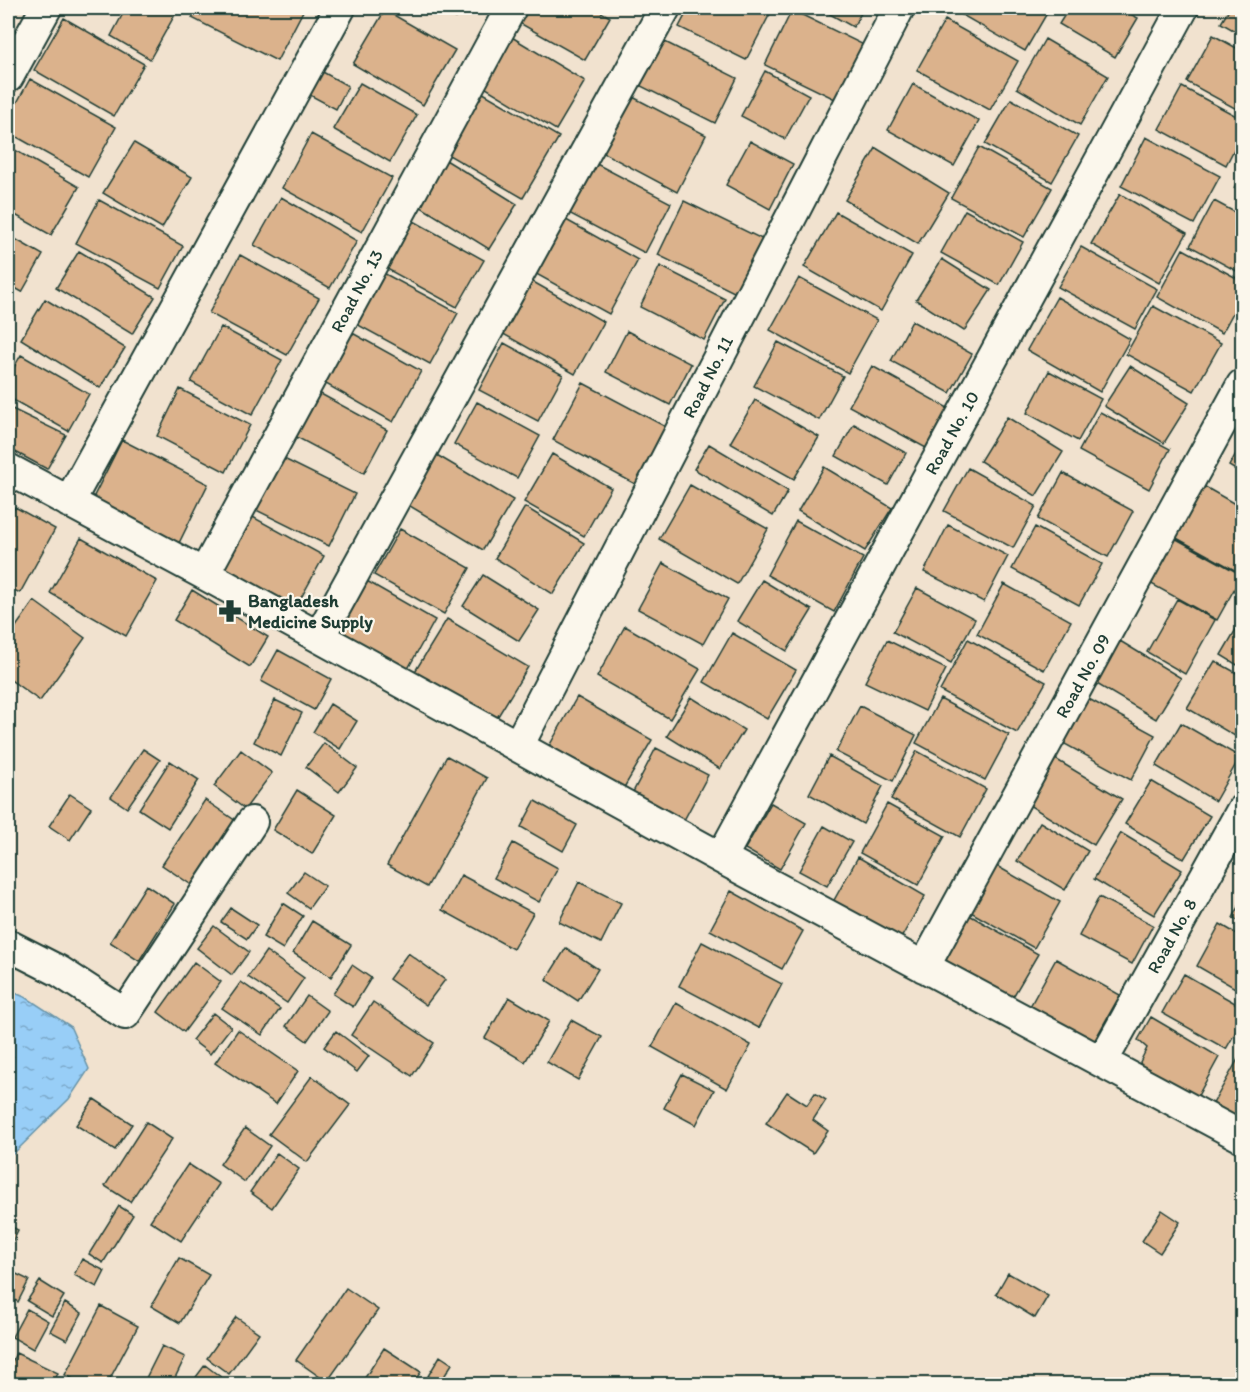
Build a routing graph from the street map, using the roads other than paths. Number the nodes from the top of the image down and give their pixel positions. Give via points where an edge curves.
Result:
1 (46, 8) edge
2 (340, 8) edge
3 (511, 8) edge
4 (665, 8) edge
5 (899, 8) edge
6 (1184, 8) edge
7 (8, 77) edge
8 (1242, 385) edge
9 (8, 469) edge
10 (69, 502) junction
11 (204, 574) junction
12 (319, 637) junction
13 (518, 746) junction
14 (1242, 810) edge
15 (252, 822) dead end
16 (721, 858) junction
17 (8, 945) edge
18 (924, 966) junction
19 (1102, 1062) junction
20 (1242, 1137) edge

1 - 7 street
2 - 10 street
3 - 11 street, Road No. 13
4 - 12 street
5 - 13 street, Road No. 11
6 - 16 street, Road No. 10
8 - 18 street, Road No. 09
9 - 10 street
10 - 11 street
11 - 12 street
12 - 13 street
13 - 16 street
14 - 19 street, Road No. 8
15 - 17 street via 125,1014 59,971
16 - 18 street
18 - 19 street
19 - 20 street

